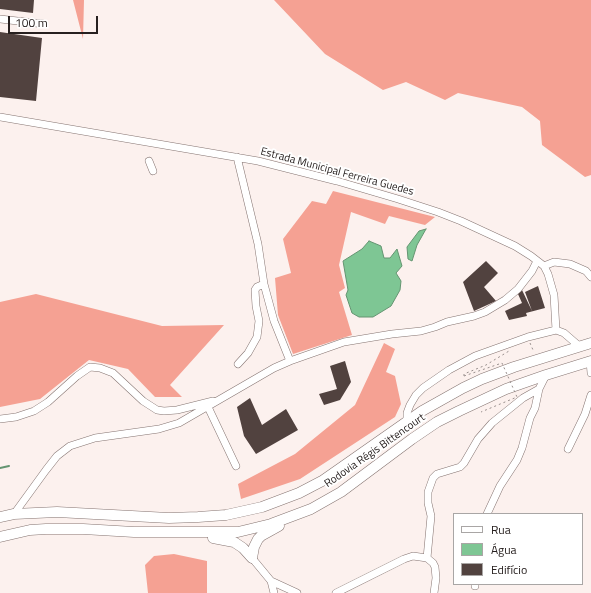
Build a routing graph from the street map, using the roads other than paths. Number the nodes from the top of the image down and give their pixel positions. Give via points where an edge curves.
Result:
1 (0, 19) edge
2 (44, 24) dead end
3 (0, 117) edge
4 (237, 157) junction
5 (149, 161) dead end
6 (153, 171) dead end
7 (537, 261) junction
8 (544, 266) junction
9 (591, 277) edge
10 (264, 284) junction
11 (556, 330) junction
12 (591, 343) edge
13 (579, 346) junction
14 (290, 361) junction
15 (591, 361) edge
16 (238, 364) dead end
17 (591, 373) edge
18 (546, 375) junction
19 (539, 389) junction
20 (591, 395) edge
21 (217, 400) junction
22 (208, 407) junction
23 (0, 419) edge
24 (407, 422) junction
25 (568, 449) dead end
26 (236, 466) dead end
27 (307, 511) junction
28 (487, 513) edge
29 (14, 514) junction
30 (0, 517) edge
31 (134, 532) junction
32 (0, 537) edge
33 (252, 558) junction
34 (427, 558) junction
35 (271, 581) junction
36 (274, 593) edge
37 (297, 593) edge
38 (336, 593) edge
39 (434, 593) edge

1 - 2 street
3 - 4 street, Estrada Municipal Ferreira Guedes
4 - 7 street, Estrada Municipal Ferreira Guedes via 324,177 438,212 515,246
4 - 10 street via 258,244
5 - 6 street
7 - 8 street, Estrada Municipal Ferreira Guedes
7 - 14 street via 518,290 485,312 421,331 344,342
8 - 9 street via 554,262 570,264 586,271
8 - 11 street via 554,295
10 - 14 street via 274,321
10 - 16 street via 255,290 259,321 257,337
11 - 13 street via 564,333
11 - 24 street via 528,337 461,362 416,395 407,413
12 - 13 highway, Rodovia Régis Bittencourt
13 - 24 highway, Rodovia Régis Bittencourt via 482,379 422,411
14 - 21 street
15 - 17 street
15 - 18 highway, Rodovia Régis Bittencourt
18 - 19 street
18 - 27 highway, Rodovia Régis Bittencourt via 495,394 437,422 341,492
19 - 28 street via 522,448
19 - 34 street via 523,398 492,423 460,467 437,474 433,478 428,492 431,516
20 - 25 street
21 - 22 street
21 - 23 street via 164,412 143,401 113,373 90,367 34,411
22 - 26 street
22 - 29 street via 178,423 159,429 95,438 70,446 57,456
24 - 29 highway, Rodovia Régis Bittencourt via 322,482 250,510 220,516 169,518 57,512
27 - 31 highway, Rodovia Régis Bittencourt via 238,532
27 - 33 highway via 261,536 254,547
29 - 30 highway, Rodovia Régis Bittencourt
31 - 32 highway, Rodovia Régis Bittencourt via 46,529
31 - 33 highway via 159,538 221,539 237,544
33 - 35 street
34 - 38 street via 413,556 404,559
34 - 39 street via 435,567
35 - 36 street
35 - 37 street

